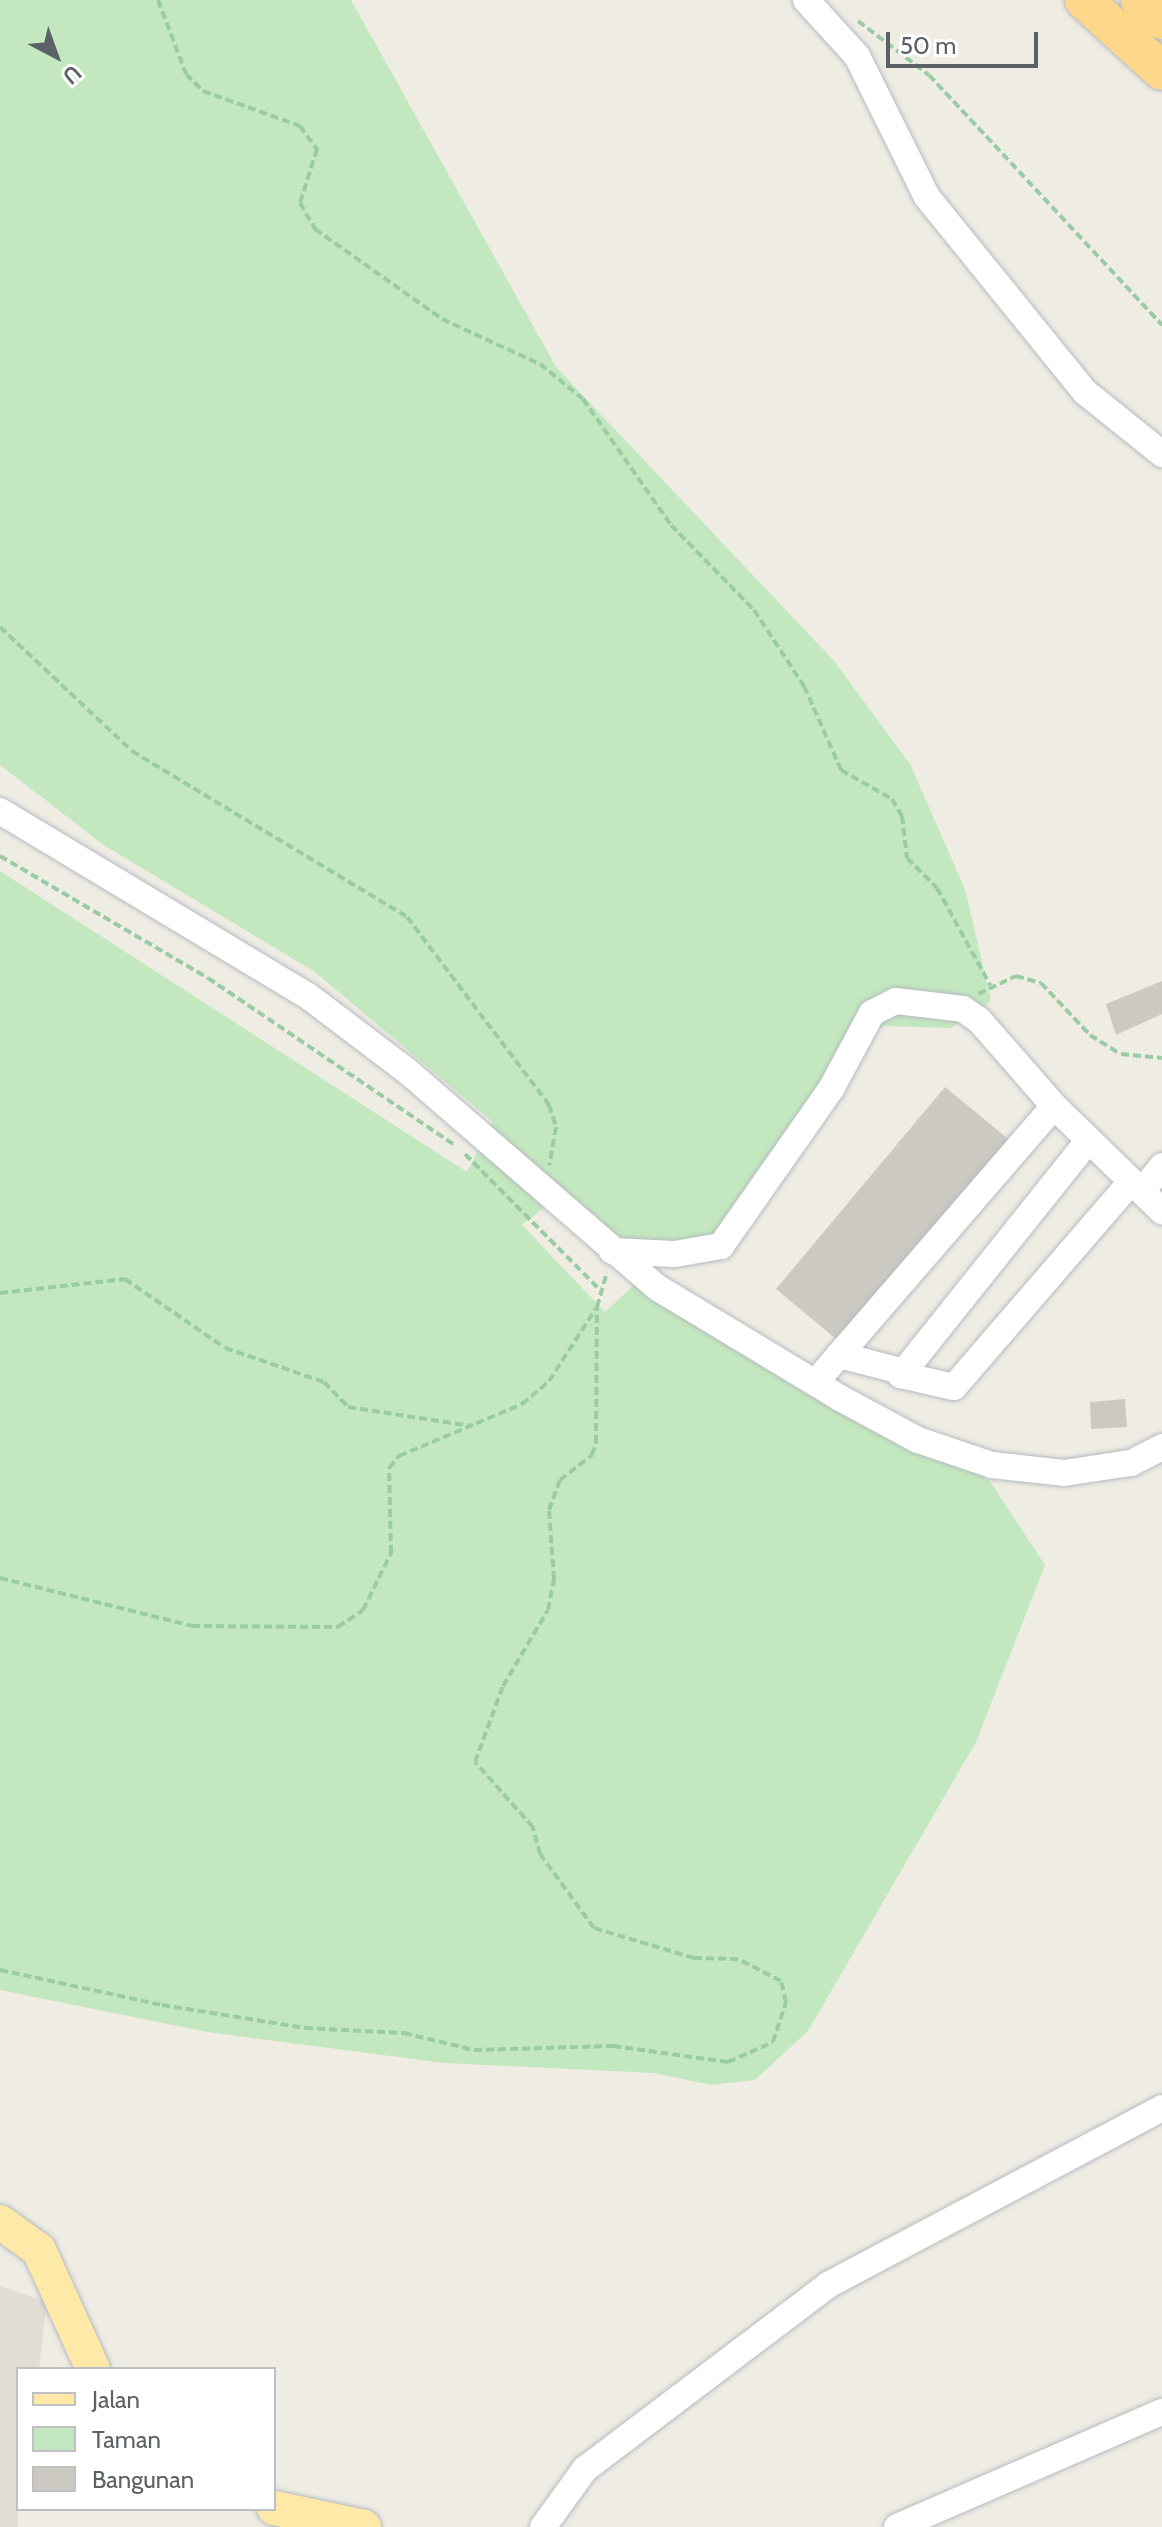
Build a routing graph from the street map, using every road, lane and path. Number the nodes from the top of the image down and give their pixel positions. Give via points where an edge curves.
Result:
1 (158, 0) edge
2 (806, 0) edge
3 (1084, 0) edge
4 (1140, 0) edge
5 (849, 15) dead end
6 (1162, 20) edge
7 (1162, 71) edge
8 (1162, 325) edge
9 (1162, 454) edge
10 (0, 627) edge
11 (0, 811) edge
12 (0, 856) edge
13 (990, 985) junction
14 (935, 1007) junction
15 (1162, 1058) edge
16 (1054, 1106) junction
17 (1088, 1141) junction
18 (1162, 1166) edge
19 (1136, 1186) junction
20 (542, 1187) junction
21 (1162, 1211) edge
22 (612, 1251) junction
23 (601, 1291) junction
24 (0, 1293) edge
25 (597, 1307) junction
26 (839, 1355) junction
27 (901, 1371) junction
28 (815, 1383) junction
29 (474, 1426) junction
30 (1162, 1447) edge
31 (0, 1578) edge
32 (0, 1970) edge
33 (1162, 2108) edge
34 (0, 2222) edge
35 (92, 2367) edge
36 (1162, 2412) edge
37 (276, 2508) edge
38 (364, 2527) edge
39 (543, 2527) edge
40 (897, 2527) edge

1 - 13 path via 186,74 203,91 300,126 317,149 300,203 315,229 418,304 540,364 583,399 671,525 754,610 804,686 841,770 892,799 907,858 937,888
2 - 9 street via 857,56 927,197 1085,392
3 - 7 highway
4 - 6 highway
5 - 8 path via 929,75
10 - 20 path via 132,751 407,917 549,1105 555,1147
11 - 20 street via 308,996
12 - 23 path via 208,978 458,1147
13 - 14 path via 965,1004
13 - 15 path via 1016,976 1041,983 1090,1035 1121,1054
14 - 16 street via 979,1020
14 - 22 street via 896,1001 872,1013 831,1089 721,1246 675,1254
16 - 17 street
16 - 26 street
17 - 19 street
17 - 27 street
18 - 19 street
19 - 21 street
19 - 27 street via 954,1387 941,1389
20 - 22 street
22 - 23 path
22 - 28 street via 658,1288
23 - 25 path
24 - 29 path via 125,1279 225,1348 324,1382 348,1407
25 - 29 path via 549,1381 522,1404
25 - 32 path via 596,1443 592,1455 560,1480 549,1510 554,1579 548,1610 503,1686 475,1762 533,1827 540,1854 594,1928 694,1958 738,1959 781,1981 783,2025 773,2042 728,2062 613,2046 474,2050 404,2033 305,2028 162,2005
26 - 27 street
26 - 28 street
28 - 30 street via 918,1440 992,1465 1064,1473 1131,1463
29 - 31 path via 399,1456 389,1468 391,1553 363,1610 338,1627 192,1626
33 - 39 street via 828,2285 597,2458
34 - 35 main road via 39,2250
36 - 40 street
37 - 38 main road

